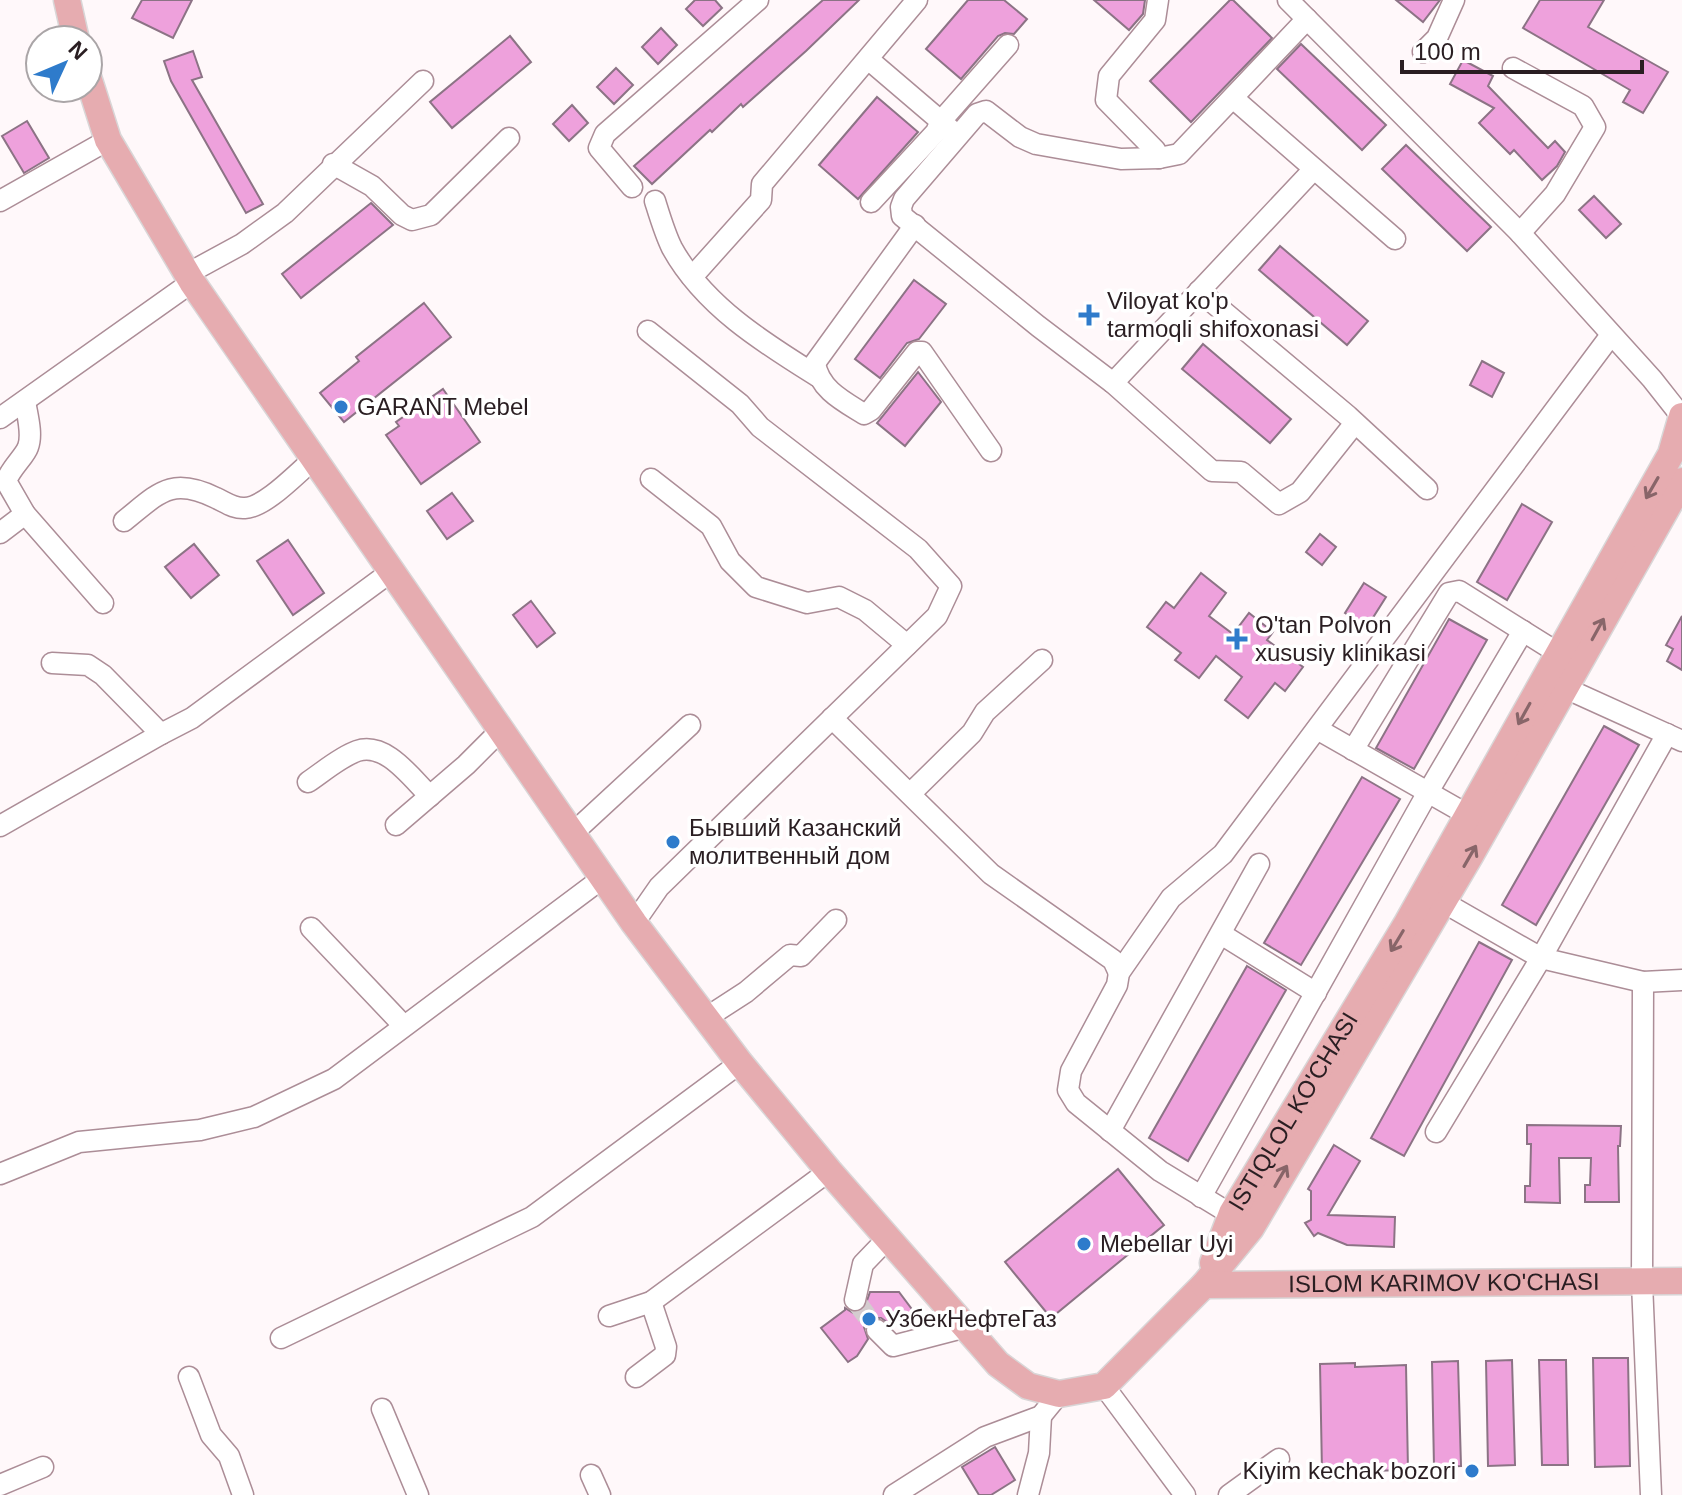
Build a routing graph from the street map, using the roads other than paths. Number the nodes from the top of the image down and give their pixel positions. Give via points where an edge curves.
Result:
1 (67, 0) edge
2 (758, 0) edge
3 (917, 0) edge
4 (1158, 0) edge
5 (1288, 0) edge
6 (1454, 0) edge
7 (1307, 19) junction
8 (72, 24) edge
9 (1008, 45) dead end
10 (1423, 52) dead end
11 (868, 59) junction
12 (1513, 68) dead end
13 (423, 81) dead end
14 (1233, 98) junction
15 (97, 104) edge
16 (941, 121) junction
17 (958, 137) junction
18 (509, 138) dead end
19 (108, 140) junction
20 (1159, 158) junction
21 (333, 164) junction
22 (1314, 169) junction
23 (632, 187) dead end
24 (0, 201) edge
25 (655, 201) dead end
26 (871, 202) dead end
27 (915, 225) junction
28 (1520, 233) junction
29 (1395, 239) dead end
30 (692, 277) junction
31 (189, 278) junction
32 (1199, 291) junction
33 (648, 331) dead end
34 (1611, 335) junction
35 (817, 376) junction
36 (1113, 383) junction
37 (25, 401) junction
38 (1682, 417) edge
39 (0, 418) edge
40 (1355, 423) junction
41 (991, 451) dead end
42 (314, 459) junction
43 (651, 479) dead end
44 (1682, 481) edge
45 (1427, 489) dead end
46 (25, 514) junction
47 (124, 521) dead end
48 (0, 533) edge
49 (392, 571) junction
50 (103, 603) dead end
51 (1523, 631) junction
52 (907, 645) junction
53 (1558, 653) junction
54 (1042, 660) dead end
55 (52, 663) dead end
56 (1565, 688) junction
57 (832, 718) junction
58 (690, 725) dead end
59 (502, 729) junction
60 (1317, 729) junction
61 (161, 734) junction
62 (1674, 738) edge
63 (1353, 750) junction
64 (308, 782) dead end
65 (1428, 792) junction
66 (910, 794) junction
67 (430, 796) junction
68 (1468, 815) junction
69 (396, 825) dead end
70 (0, 826) edge
71 (573, 833) junction
72 (1259, 864) dead end
73 (604, 877) junction
74 (1443, 902) junction
75 (836, 920) dead end
76 (634, 923) junction
77 (311, 928) dead end
78 (1221, 934) junction
79 (1541, 958) junction
80 (1119, 973) junction
81 (1682, 980) edge
82 (1643, 982) junction
83 (1316, 993) junction
84 (706, 1018) junction
85 (403, 1025) junction
86 (740, 1063) junction
87 (1110, 1131) junction
88 (1436, 1132) dead end
89 (829, 1171) junction
90 (0, 1174) edge
91 (1201, 1197) junction
92 (1242, 1221) junction
93 (888, 1238) junction
94 (1682, 1281) edge
95 (1642, 1283) junction
96 (1204, 1285) junction
97 (855, 1300) dead end
98 (651, 1302) junction
99 (609, 1316) dead end
100 (966, 1327) junction
101 (877, 1330) tunnel mouth
102 (281, 1338) dead end
103 (189, 1377) dead end
104 (636, 1377) dead end
105 (1104, 1386) junction
106 (1059, 1394) junction
107 (382, 1409) dead end
108 (1041, 1416) junction
109 (1279, 1459) dead end
110 (43, 1467) dead end
111 (591, 1475) dead end
112 (14, 1486) edge
113 (243, 1495) edge
114 (418, 1495) edge
115 (600, 1495) edge
116 (894, 1495) edge
117 (1028, 1495) edge
118 (1185, 1495) edge
119 (1229, 1495) edge
120 (1651, 1495) edge

1 - 8 main road
2 - 23 street via 605,134 599,148
3 - 11 street
4 - 20 street via 1155,20 1109,76 1106,100
5 - 7 street
6 - 10 street via 1437,38
7 - 14 street
7 - 28 street
9 - 16 street
11 - 16 street
11 - 30 street via 762,184 761,200
12 - 28 street via 1583,106 1595,127 1555,194
13 - 21 street
14 - 20 street via 1179,154
14 - 22 street
15 - 19 main road
16 - 17 street
16 - 26 street
17 - 20 street via 986,111 1036,144 1121,159
17 - 27 street via 904,199 902,216
18 - 21 street via 431,215 412,220 372,186
19 - 24 street
19 - 31 main road
21 - 31 street via 285,213
22 - 29 street
22 - 32 street
25 - 30 street via 672,247
27 - 35 street via 815,363
27 - 36 street
28 - 34 street
30 - 35 street via 725,313
31 - 37 street
31 - 42 main road
32 - 36 street
32 - 40 street
33 - 52 street via 740,404 760,427 918,549 951,586 937,616
34 - 38 street
34 - 60 street
35 - 41 street via 864,414 922,352
36 - 40 street via 1212,471 1241,472 1279,504 1300,492
37 - 39 street
37 - 46 street via 28,447 6,481
38 -> 53 main road, ISTIQLOL KO'CHASI via 1671,454
40 - 45 street
42 - 47 street via 261,503 246,508 179,486 164,489
42 - 49 main road
43 - 52 street via 711,526 730,561 756,587 807,603 839,597 865,610
56 -> 44 main road, ISTIQLOL KO'CHASI
46 - 48 street
46 - 50 street
49 - 59 main road
49 - 61 street via 192,718
51 - 53 street
51 - 63 street via 1459,591 1449,593
51 - 65 street
52 - 57 street
53 -> 68 main road, ISTIQLOL KO'CHASI
54 - 66 street via 985,712 972,733
55 - 61 street via 88,665
56 - 62 street
74 -> 56 main road, ISTIQLOL KO'CHASI
57 - 66 street
57 - 76 street via 659,887
58 - 71 street
59 - 67 street
59 - 71 main road
60 - 63 street
60 - 80 street via 1223,854 1171,898
61 - 70 street
62 - 79 street
63 - 65 street
64 - 67 street via 358,751 375,749
65 - 68 street
65 - 83 street
66 - 80 street via 991,874 1113,960
67 - 69 street
68 -> 92 main road, ISTIQLOL KO'CHASI
71 - 73 main road
72 - 78 street
73 - 76 main road
73 - 85 street
74 - 79 street
92 -> 74 main road, ISTIQLOL KO'CHASI
75 - 84 street via 801,956 790,955
76 - 84 main road
77 - 85 street
78 - 83 street
78 - 87 street
79 - 82 street
79 - 88 street
80 - 87 street via 1071,1071 1068,1090
81 - 82 street
82 - 95 street
83 - 91 street
84 - 86 main road
85 - 90 street via 334,1079 254,1117 200,1130 79,1142
86 - 89 main road
86 - 102 street via 532,1217
87 - 91 street
89 - 93 main road
89 - 98 street
91 - 92 street
92 - 96 main road, ISTIQLOL KO'CHASI
93 - 97 street via 863,1264
93 - 100 main road
94 - 95 main road, ISLOM KARIMOV KO'CHASI
95 - 96 main road, ISLOM KARIMOV KO'CHASI
95 - 120 street
96 - 105 main road, ISTIQLOL KO'CHASI
98 - 99 street
98 - 104 street via 665,1355
100 - 101 street via 893,1346
100 - 106 main road via 998,1364 1028,1386
103 - 113 street via 211,1435 229,1456
105 - 106 main road
105 - 118 street
106 - 108 street
107 - 114 street
108 - 116 street via 985,1437
108 - 117 street via 1039,1453
109 - 119 street
110 - 112 street
111 - 115 street

